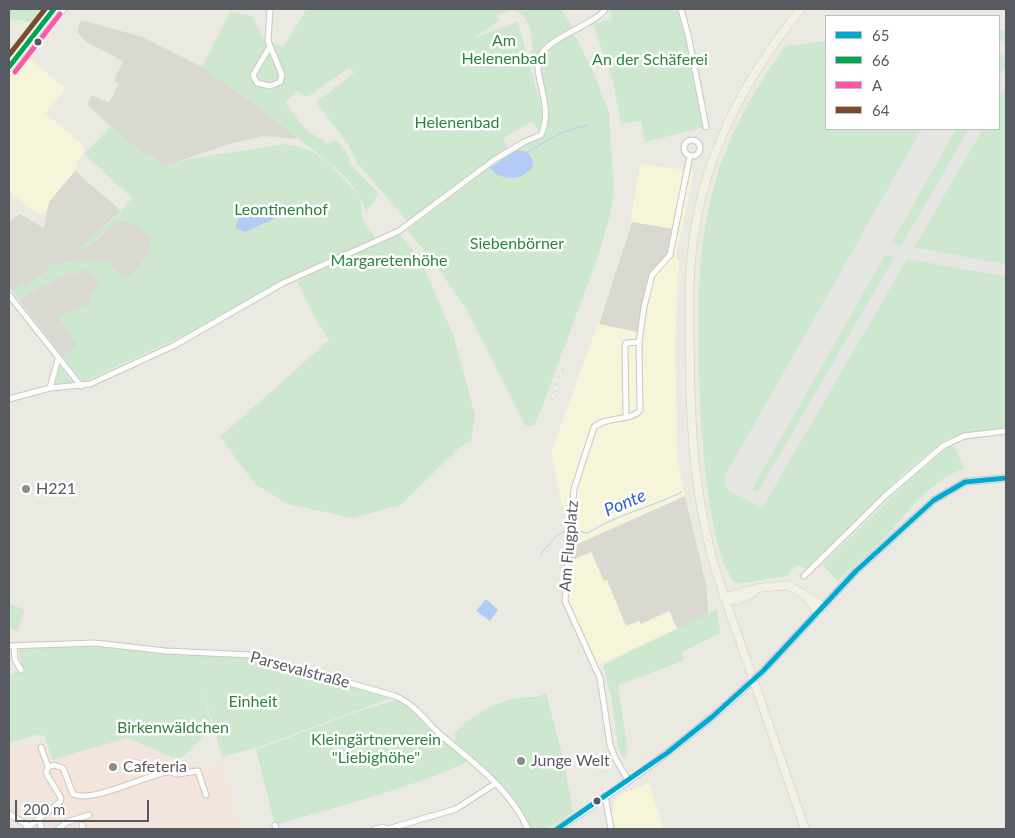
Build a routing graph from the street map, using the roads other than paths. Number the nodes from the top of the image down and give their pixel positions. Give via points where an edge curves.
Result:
1 (54, 9) edge
2 (58, 9) edge
3 (64, 9) edge
4 (270, 9) edge
5 (605, 9) edge
6 (681, 9) edge
7 (801, 9) edge
8 (269, 48) junction
9 (9, 67) edge
10 (706, 127) dead end
11 (690, 156) dead end
12 (9, 295) edge
13 (638, 342) junction
14 (58, 359) junction
15 (81, 386) junction
16 (50, 388) junction
17 (9, 399) edge
18 (626, 416) junction
19 (1006, 431) edge
20 (1006, 478) edge
21 (804, 576) dead end
22 (765, 588) junction
23 (724, 597) junction
24 (742, 599) junction
25 (821, 609) junction
26 (732, 618) junction
27 (11, 646) edge
28 (20, 670) dead end
29 (41, 747) dead end
30 (134, 762) dead end
31 (48, 767) junction
32 (167, 772) junction
33 (628, 780) junction
34 (496, 783) junction
35 (206, 795) dead end
36 (605, 796) junction
37 (9, 814) edge
38 (89, 815) dead end
39 (38, 819) junction
40 (28, 828) edge
41 (42, 829) edge
42 (58, 829) edge
43 (375, 829) edge
44 (388, 829) edge
45 (528, 829) edge
46 (557, 829) edge
47 (611, 829) edge
48 (805, 829) edge

1 - 9 main road
2 - 3 street
4 - 8 street
5 - 15 street via 541,54 538,62 546,114 546,125 541,135 494,160 398,231 282,283 175,345
6 - 10 street via 690,39
7 - 23 main road via 756,70 730,117 707,178 693,241 689,284 691,432 697,489
8 - 8 street via 252,74 257,83 265,86 281,79
11 - 13 street via 670,255 652,275
12 - 14 street
13 - 18 street via 640,410 638,414
13 - 18 street via 626,343 625,346
14 - 15 street
14 - 16 street
15 - 16 street
16 - 17 street
18 - 33 street, Am Flugplatz via 599,422 592,433 574,489 564,590 567,608 600,678 610,745
19 - 21 street via 964,436 937,450
20 - 25 street via 973,480 945,492 881,547
22 - 23 main road
22 - 24 main road
22 - 25 main road via 788,585 804,593
23 - 24 main road via 732,601
23 - 26 main road
24 - 26 main road
25 - 33 street, bridge via 742,690
26 - 48 main road
27 - 28 street, Parsevalstraße
27 - 34 street, Parsevalstraße via 95,644 260,656 404,700
29 - 31 street
30 - 32 street
31 - 32 street via 63,768 73,794 79,797
31 - 39 street via 46,771 61,800
32 - 35 street via 198,771
33 - 36 street
34 - 44 street via 456,809
34 - 45 street, Parsevalstraße
36 - 46 street
36 - 47 street
37 - 40 street
38 - 42 street via 67,822
39 - 40 street
39 - 41 street
43 - 44 street

